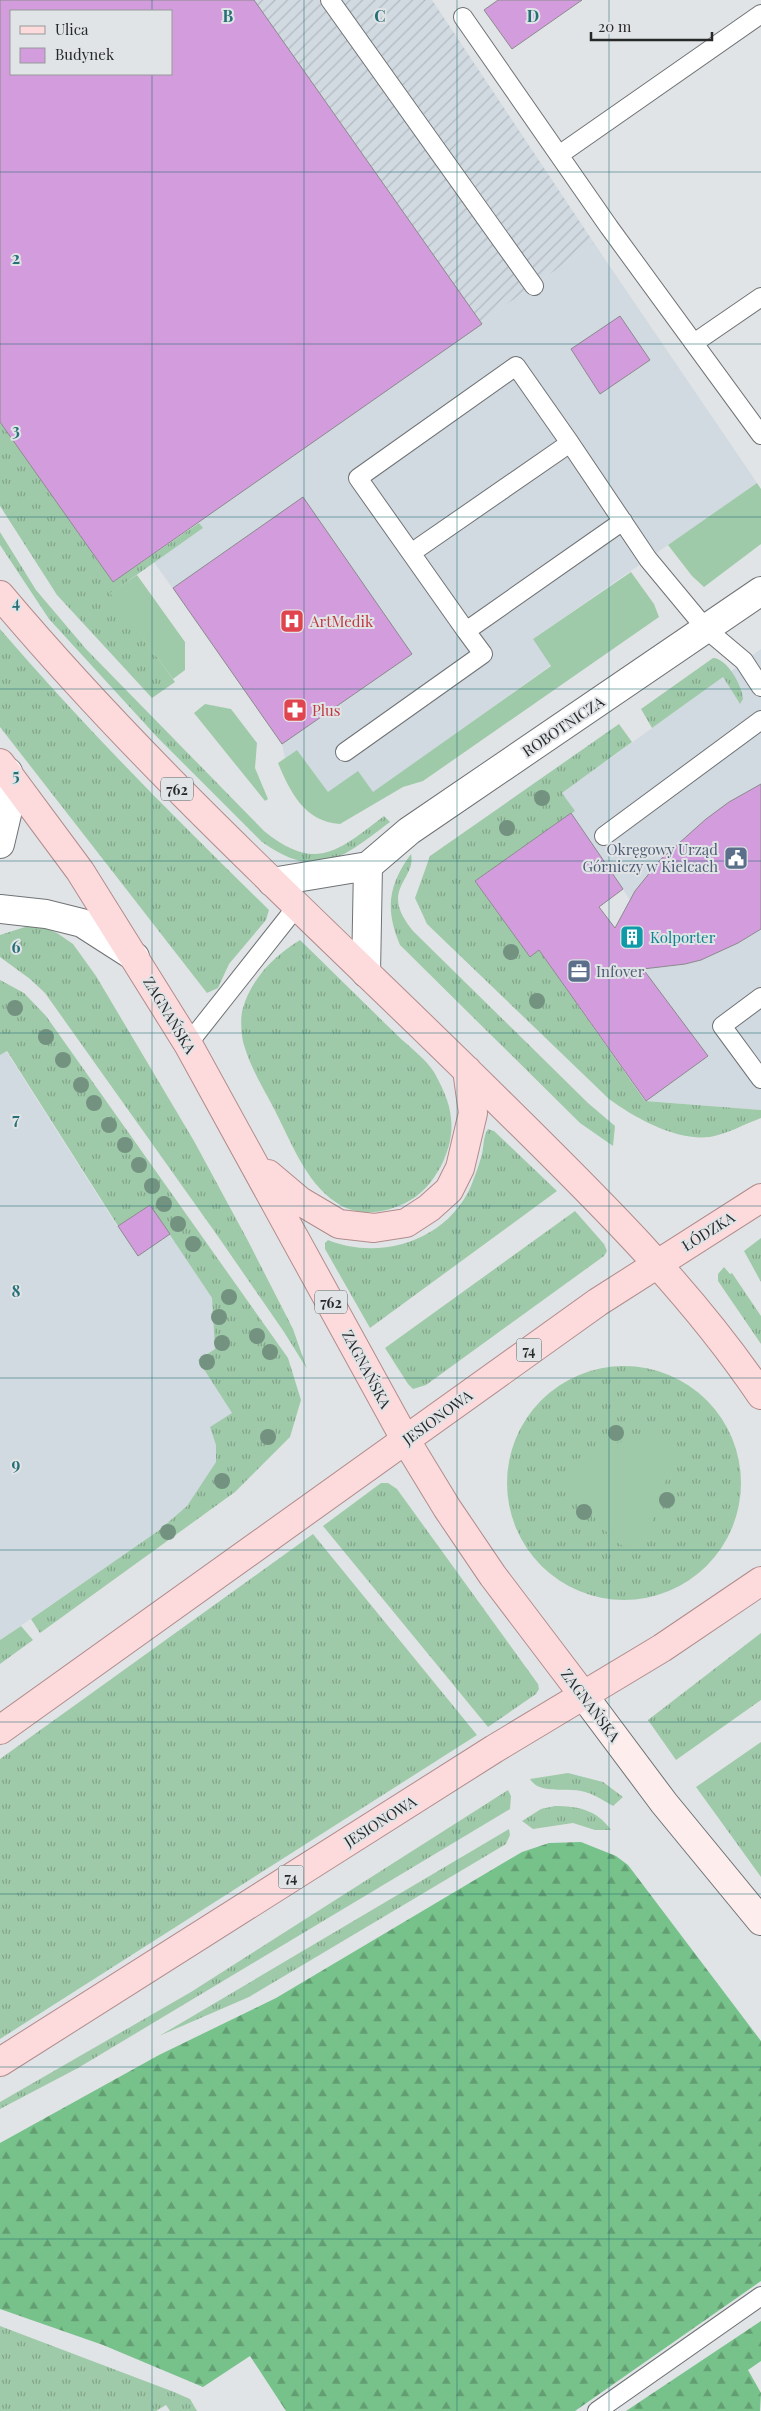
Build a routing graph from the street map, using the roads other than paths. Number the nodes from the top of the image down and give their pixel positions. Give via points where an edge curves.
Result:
1 (330, 0) edge
2 (761, 14) edge
3 (463, 17) dead end
4 (559, 155) junction
5 (534, 286) dead end
6 (761, 297) edge
7 (694, 343) junction
8 (761, 435) edge
9 (570, 443) junction
10 (623, 521) junction
11 (411, 554) junction
12 (761, 591) edge
13 (0, 595) edge
14 (706, 629) junction
15 (466, 630) junction
16 (761, 687) edge
17 (761, 720) edge
18 (345, 752) dead end
19 (4, 767) edge
20 (604, 836) dead end
21 (0, 844) edge
22 (368, 866) junction
23 (272, 882) junction
24 (297, 906) junction
25 (0, 909) edge
26 (135, 957) junction
27 (366, 973) junction
28 (761, 997) edge
29 (188, 1044) junction
30 (466, 1070) junction
31 (761, 1078) edge
32 (256, 1164) junction
33 (761, 1198) edge
34 (656, 1265) junction
35 (761, 1395) edge
36 (405, 1439) junction
37 (761, 1581) edge
38 (584, 1696) junction
39 (0, 1730) edge
40 (761, 1921) edge
41 (0, 2062) edge
42 (761, 2296) edge
43 (597, 2411) edge

1 - 5 lane
2 - 4 lane
3 - 4 lane
4 - 7 lane
6 - 7 lane
7 - 8 lane
9 - 10 lane
9 - 11 lane
9 - 11 lane via 516,366 358,478
10 - 14 lane via 654,567
10 - 15 lane
11 - 15 lane
12 - 14 street, ROBOTNICZA
13 - 23 main road, 762 via 59,666
14 - 16 lane via 744,661
14 - 22 street, ROBOTNICZA via 409,831
15 - 18 lane via 483,654
17 - 20 lane
19 - 21 street via 8,810
19 - 26 main road, ZAGNAŃSKA / 762 via 60,842
22 - 23 street
22 - 27 street
23 - 24 main road, 762
24 - 27 main road, 762
24 - 29 lane
25 - 26 street via 46,914 82,923
26 - 29 main road, ZAGNAŃSKA / 762
27 - 30 main road, 762
28 - 31 lane via 722,1026
29 - 32 main road, ZAGNAŃSKA / 762
30 - 32 main road, 762 via 473,1113 460,1168 448,1190 406,1223 374,1228 340,1224 300,1201
30 - 34 main road, 762 via 582,1185
32 - 36 main road, ZAGNAŃSKA / 762
33 - 34 main road, ŁÓDZKA / 74
34 - 35 main road, 762 via 706,1320
34 - 36 main road, JESIONOWA / 74 via 598,1302
36 - 38 main road, ZAGNAŃSKA / 762 via 492,1576
36 - 39 main road, JESIONOWA / 74
37 - 38 main road, JESIONOWA / 74
38 - 40 main road, ZAGNAŃSKA / 762 via 664,1803
38 - 41 main road, JESIONOWA / 74 via 494,1749
42 - 43 lane

